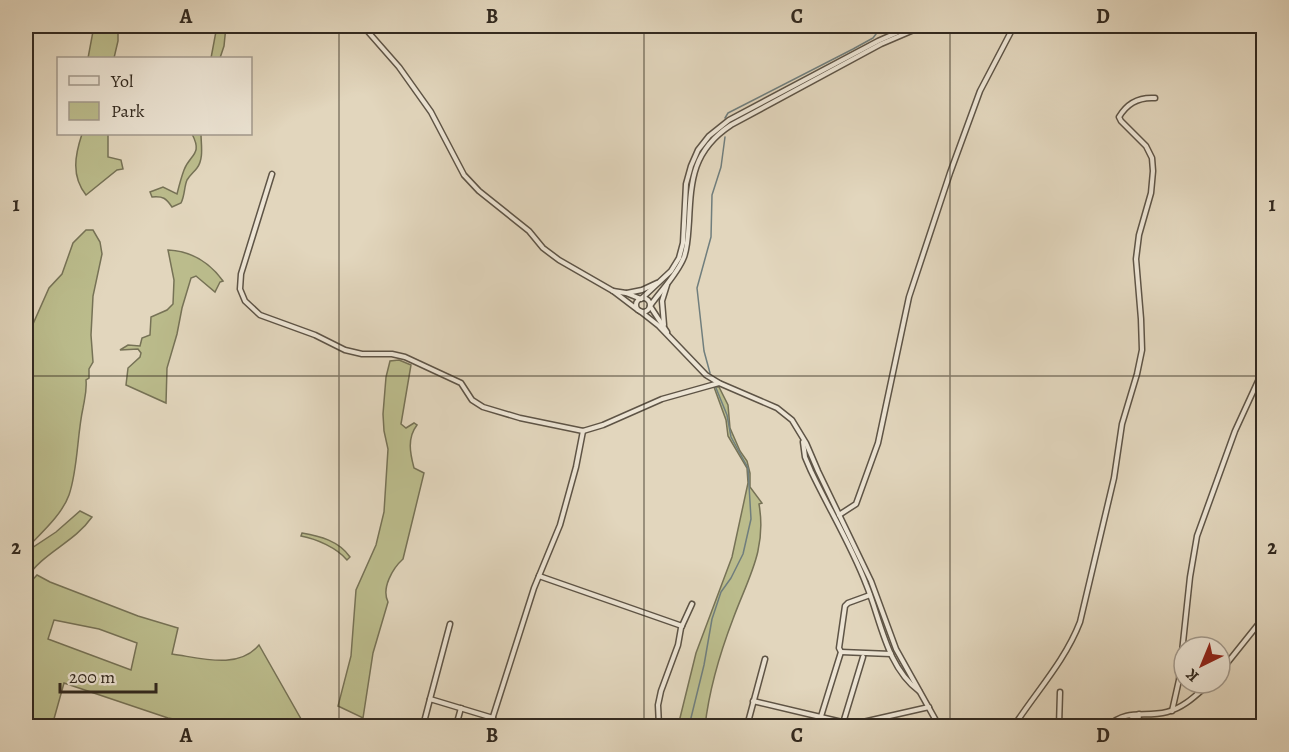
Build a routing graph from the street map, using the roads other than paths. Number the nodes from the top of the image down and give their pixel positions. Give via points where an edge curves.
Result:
1 (363, 26) edge
2 (912, 26) edge
3 (923, 26) edge
4 (1014, 26) edge
5 (1155, 98) dead end
6 (272, 174) dead end
7 (661, 282) junction
8 (668, 282) junction
9 (613, 291) junction
10 (626, 293) junction
11 (641, 299) junction
12 (650, 306) junction
13 (639, 311) junction
14 (665, 329) junction
15 (674, 343) junction
16 (1263, 368) edge
17 (718, 383) junction
18 (582, 431) junction
19 (802, 440) junction
20 (839, 514) junction
21 (539, 576) junction
22 (870, 595) junction
23 (692, 604) dead end
24 (1263, 617) edge
25 (450, 624) dead end
26 (682, 626) junction
27 (841, 652) junction
28 (891, 654) junction
29 (863, 657) dead end
30 (1232, 657) edge
31 (765, 658) dead end
32 (920, 691) junction
33 (1060, 692) dead end
34 (1196, 695) edge
35 (430, 699) junction
36 (753, 701) junction
37 (929, 707) junction
38 (461, 708) junction
39 (1172, 711) junction
40 (1139, 714) junction
41 (493, 717) junction
42 (820, 719) junction
43 (878, 719) junction
44 (843, 723) junction
45 (856, 725) edge
46 (423, 726) edge
47 (456, 726) edge
48 (490, 726) edge
49 (659, 726) edge
50 (747, 726) edge
51 (818, 726) edge
52 (880, 726) edge
53 (939, 726) edge
54 (1014, 726) edge
55 (1059, 726) edge
56 (1108, 726) edge
57 (1120, 726) edge
58 (1138, 726) edge

1 - 9 street via 431,112 465,175 479,191 559,260
2 - 7 street via 729,120 709,136 698,150 688,175 679,258
3 - 8 street via 881,44 731,125 710,142 700,156 691,183 683,258
4 - 20 street via 980,91 909,297 878,443 856,504
5 - 54 street via 1135,101 1119,117 1146,146 1153,171 1136,259 1142,350 1121,431 1114,478 1080,622 1065,654
6 - 18 street via 241,274 240,289 251,308 345,350 405,357 460,383 472,400 483,407
7 - 10 street
7 - 11 street
8 - 12 street
8 - 14 street via 662,301
9 - 10 street
9 - 13 street
10 - 11 street
11 - 12 street
11 - 13 street via 636,304
12 - 13 street
12 - 14 street
13 - 15 street
14 - 15 street
15 - 17 street
16 - 39 street via 1235,431 1197,537
17 - 18 street via 662,399
17 - 19 street via 777,408 792,420
18 - 21 street via 560,525
19 - 20 street
19 - 22 street via 811,471
20 - 32 street via 871,581 896,649
21 - 26 street
21 - 41 street
22 - 27 street via 845,605
22 - 28 street
23 - 26 street
24 - 30 street
25 - 35 street
26 - 49 street via 661,691
27 - 28 street
27 - 42 street
28 - 32 street via 905,678
29 - 44 street
31 - 36 street
32 - 37 street
33 - 55 street
34 - 39 street
35 - 38 street
35 - 46 street
36 - 42 street
36 - 50 street
37 - 43 street
37 - 53 street
38 - 41 street
38 - 47 street
39 - 40 street
40 - 56 street via 1122,716
40 - 57 street
40 - 58 street
41 - 48 street
42 - 44 street
42 - 51 street
43 - 45 street
43 - 52 street
44 - 45 street

